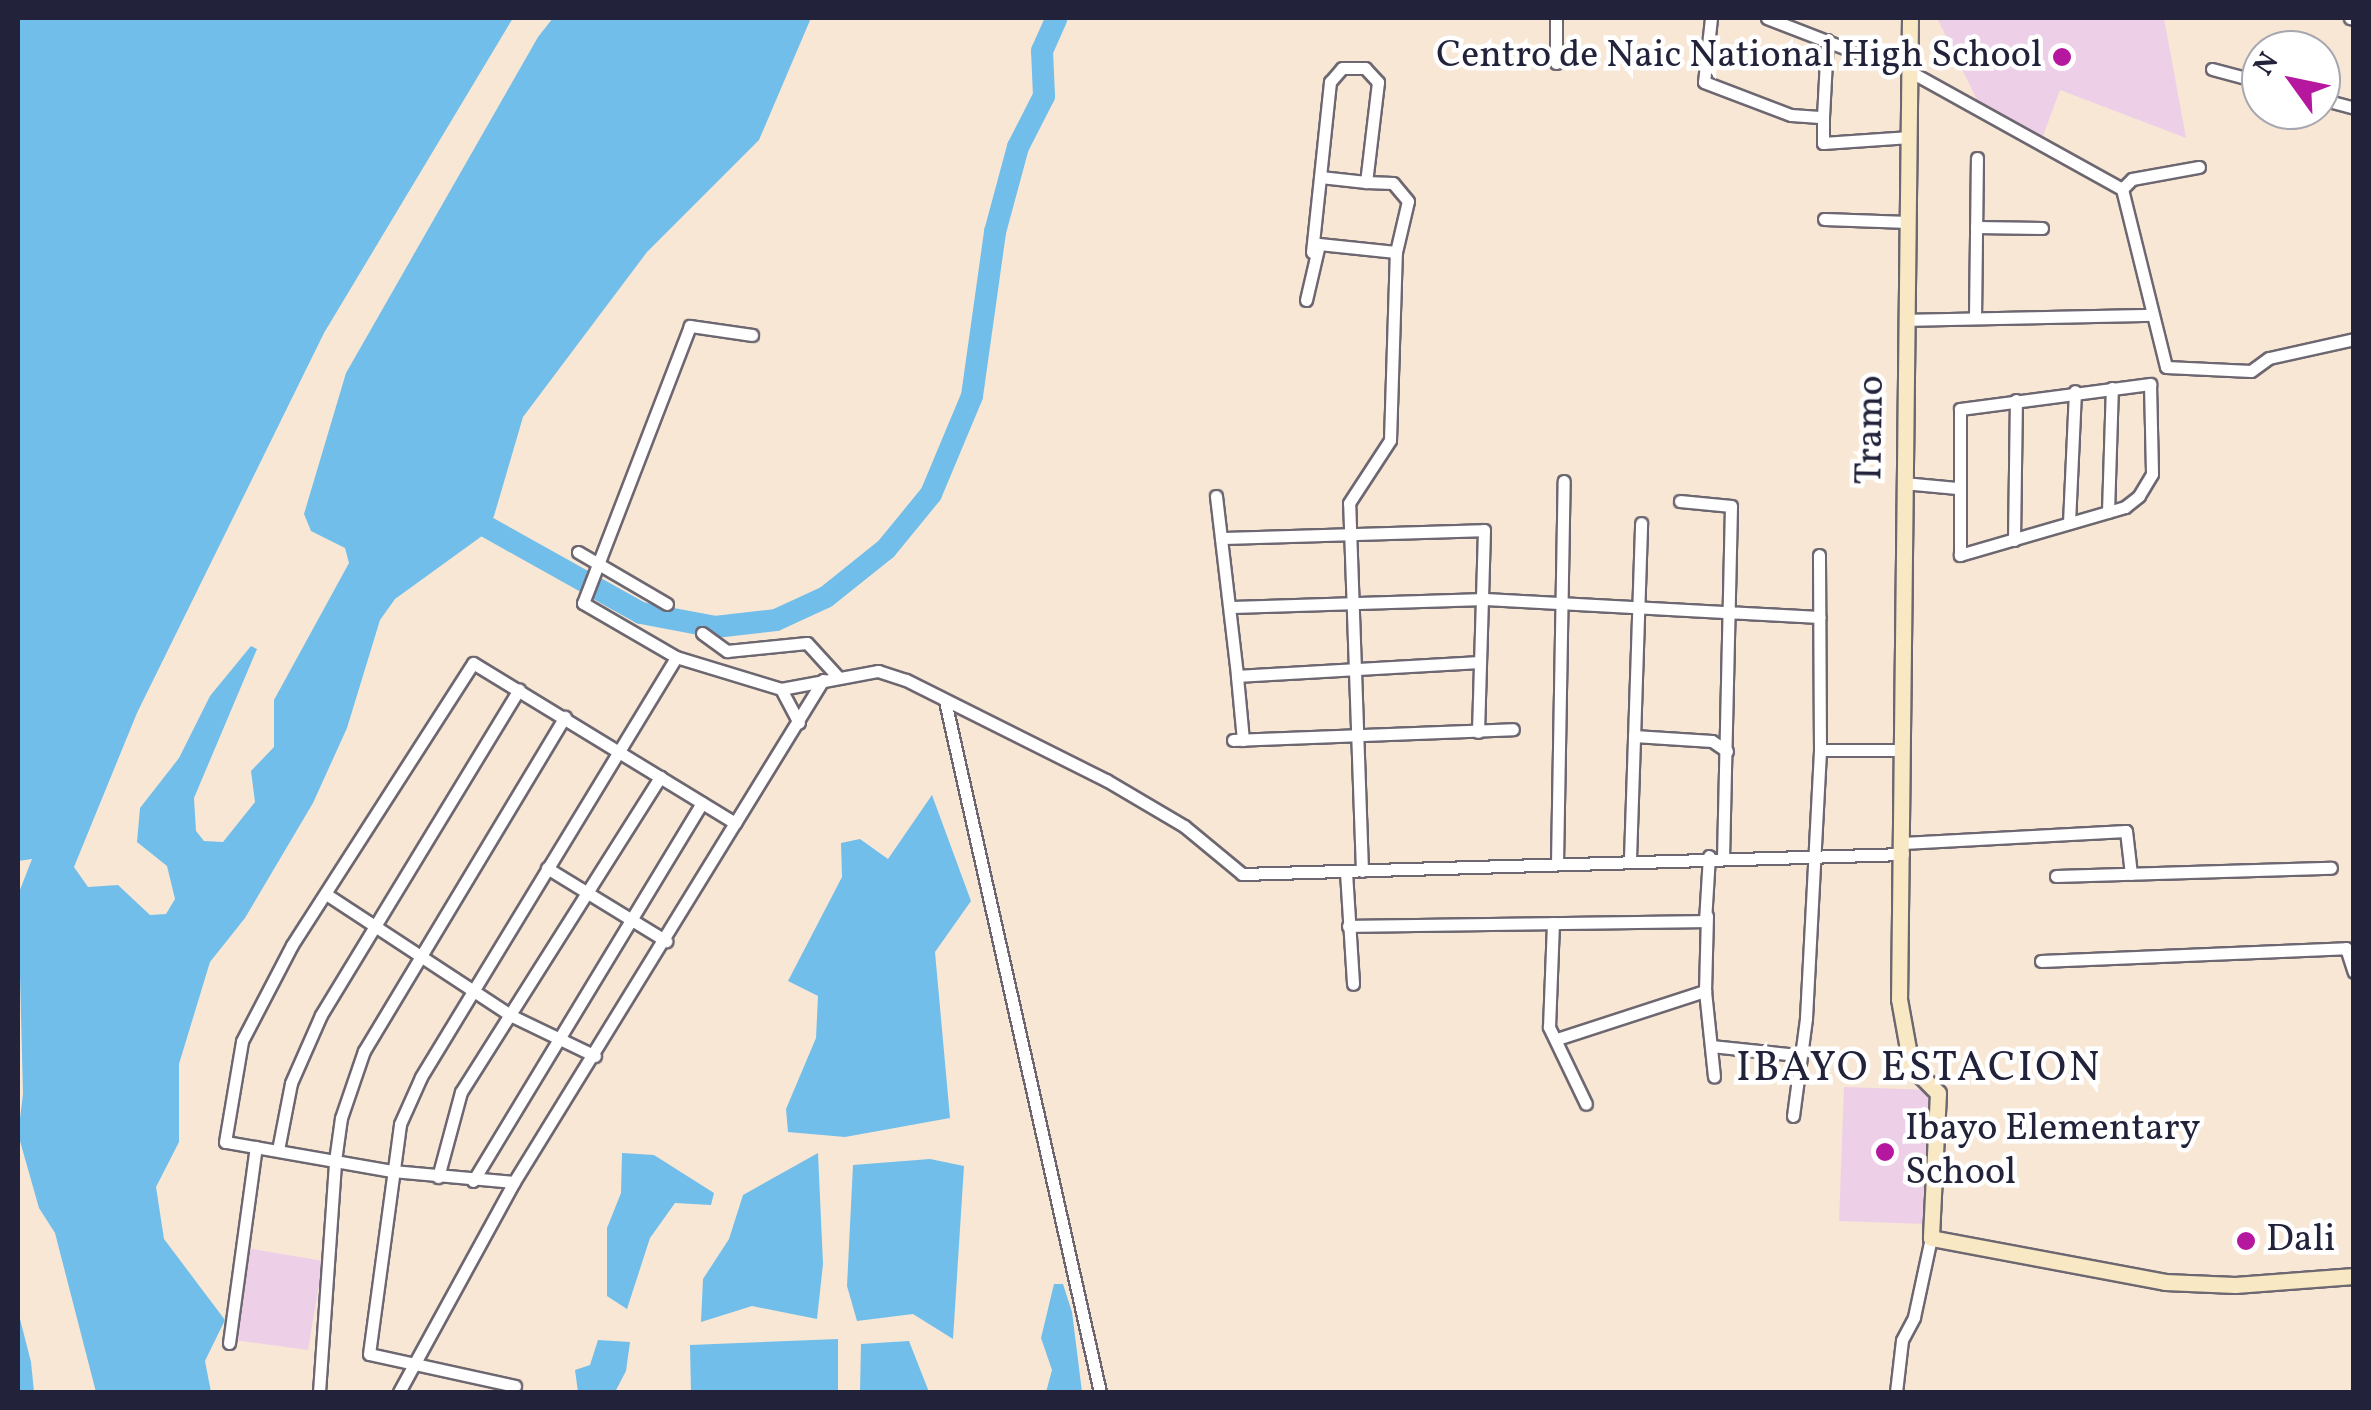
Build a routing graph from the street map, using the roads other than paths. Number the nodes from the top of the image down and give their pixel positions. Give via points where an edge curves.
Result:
1 (1556, 18) edge
2 (1711, 18) edge
3 (1767, 18) edge
4 (1910, 18) edge
5 (1827, 40) junction
6 (1556, 63) dead end
7 (1911, 66) junction
8 (2212, 69) dead end
9 (2241, 77) edge
10 (1824, 116) junction
11 (1910, 138) junction
12 (1977, 158) dead end
13 (2199, 167) dead end
14 (1320, 177) junction
15 (1366, 182) junction
16 (2122, 189) junction
17 (1824, 219) dead end
18 (1908, 222) junction
19 (1976, 228) junction
20 (2042, 228) dead end
21 (1396, 252) junction
22 (1312, 256) junction
23 (1306, 300) dead end
24 (2150, 315) junction
25 (1976, 318) junction
26 (1906, 320) junction
27 (752, 335) dead end
28 (2353, 337) edge
29 (2166, 367) junction
30 (2150, 384) junction
31 (2112, 388) junction
32 (2075, 391) junction
33 (2016, 400) junction
34 (1564, 481) dead end
35 (1903, 484) junction
36 (1957, 488) junction
37 (1216, 496) dead end
38 (1680, 501) dead end
39 (2108, 512) junction
40 (2070, 523) junction
41 (1641, 524) dead end
42 (1348, 530) junction
43 (1220, 538) junction
44 (2014, 540) junction
45 (578, 552) dead end
46 (1820, 555) dead end
47 (598, 569) junction
48 (1485, 599) junction
49 (1350, 603) junction
50 (1562, 603) junction
51 (667, 604) dead end
52 (1232, 607) junction
53 (1638, 607) junction
54 (1730, 612) junction
55 (1820, 616) junction
56 (702, 632) dead end
57 (676, 657) junction
58 (1479, 662) junction
59 (1352, 669) junction
60 (1237, 676) junction
61 (838, 677) junction
62 (823, 680) junction
63 (520, 689) junction
64 (781, 689) junction
65 (945, 702) junction
66 (565, 717) junction
67 (799, 723) junction
68 (1513, 729) dead end
69 (1478, 732) junction
70 (1356, 736) junction
71 (1634, 736) junction
72 (1820, 750) junction
73 (1904, 750) junction
74 (619, 752) junction
75 (1727, 752) junction
76 (660, 777) junction
77 (702, 802) junction
78 (735, 823) junction
79 (1903, 849) junction
80 (1723, 855) junction
81 (1812, 855) junction
82 (1709, 856) junction
83 (1630, 859) junction
84 (1557, 862) junction
85 (547, 868) junction
86 (2331, 868) dead end
87 (1362, 871) junction
88 (1346, 872) junction
89 (2130, 874) junction
90 (2056, 876) dead end
91 (590, 893) junction
92 (326, 894) junction
93 (1707, 915) junction
94 (633, 918) junction
95 (1553, 923) junction
96 (1348, 926) junction
97 (372, 930) junction
98 (666, 942) junction
99 (420, 961) junction
100 (2042, 961) dead end
101 (2354, 972) edge
102 (1352, 984) dead end
103 (473, 992) junction
104 (1705, 992) junction
105 (512, 1016) junction
106 (560, 1036) junction
107 (1558, 1040) junction
108 (1710, 1046) junction
109 (1798, 1055) junction
110 (595, 1056) junction
111 (1714, 1076) dead end
112 (1586, 1104) dead end
113 (1794, 1116) dead end
114 (256, 1147) junction
115 (278, 1150) junction
116 (334, 1161) junction
117 (392, 1171) junction
118 (438, 1177) junction
119 (473, 1181) junction
120 (514, 1182) junction
121 (1931, 1238) junction
122 (2354, 1276) edge
123 (229, 1343) dead end
124 (412, 1368) junction
125 (515, 1386) dead end
126 (320, 1392) edge
127 (399, 1392) edge
128 (1100, 1392) edge
129 (1896, 1392) edge

1 - 6 street
2 - 10 street via 1704,82 1791,116
3 - 5 street
4 - 7 street, Tramo
5 - 7 street
5 - 10 street
7 - 11 street, Tramo
7 - 16 street
8 - 9 street
10 - 11 street via 1823,144
11 - 18 street, Tramo
12 - 19 street
13 - 16 street via 2132,178
14 - 15 street
14 - 15 street via 1332,76 1342,68 1366,68 1378,82
14 - 22 street
15 - 21 street via 1398,185 1408,195
16 - 24 street
17 - 18 street
18 - 26 street, Tramo
19 - 20 street
19 - 25 street
21 - 22 street via 1324,243
21 - 42 street via 1390,440 1349,502
22 - 23 street
24 - 25 street
24 - 29 street
25 - 26 street
26 - 35 street, Tramo
27 - 47 street via 690,326
28 - 29 street via 2269,358 2250,371
29 - 30 street
30 - 31 street
30 - 39 street via 2152,474 2139,496
31 - 32 street
31 - 39 street
32 - 33 street
32 - 40 street
33 - 36 street via 1960,408
33 - 44 street
34 - 50 street
35 - 36 street
35 - 73 street, Tramo
36 - 44 street via 1960,555
37 - 43 street
38 - 54 street via 1731,506
39 - 40 street
40 - 44 street
41 - 53 street
42 - 43 street
42 - 48 street via 1484,530
42 - 49 street
43 - 52 street
45 - 47 street
46 - 55 street
47 - 51 street
47 - 57 street via 583,603
48 - 49 street
48 - 50 street
48 - 58 street
49 - 52 street
49 - 59 street
50 - 53 street
50 - 84 street
52 - 60 street
53 - 54 street
53 - 71 street
54 - 55 street
54 - 75 street
55 - 72 street
56 - 61 street via 727,651 807,643
57 - 64 street
57 - 74 street
58 - 59 street
58 - 69 street
59 - 60 street
59 - 70 street
60 - 70 street via 1238,740
61 - 62 street
61 - 65 street via 878,672
62 - 64 street
62 - 67 street
63 - 66 street
63 - 92 street via 473,663
63 - 97 street
64 - 67 street
65 - 88 street via 1106,780 1184,826 1242,874
65 - 128 street
66 - 74 street
66 - 99 street
67 - 78 street
68 - 69 street
69 - 70 street
70 - 87 street
71 - 75 street via 1712,741
71 - 83 street
72 - 73 street
72 - 81 street
73 - 79 street, Tramo
74 - 76 street
74 - 85 street
75 - 80 street
76 - 77 street
76 - 91 street
77 - 78 street
77 - 94 street
78 - 98 street
79 - 81 street
79 - 89 street via 2126,831
79 - 121 street, Tramo via 1902,1020 1912,1066 1938,1092
80 - 81 street
80 - 82 street
81 - 109 street via 1806,1018
82 - 83 street
82 - 93 street
83 - 84 street
84 - 87 street
85 - 91 street
85 - 103 street
86 - 89 street
87 - 88 street
88 - 96 street
89 - 90 street
91 - 94 street
91 - 105 street
92 - 97 street
92 - 114 street via 242,1041 226,1142
93 - 95 street via 1705,921
93 - 104 street
94 - 98 street
94 - 106 street
95 - 96 street
95 - 107 street via 1549,1027
96 - 102 street
97 - 99 street
97 - 115 street via 308,1041 291,1083
98 - 110 street
99 - 103 street
99 - 116 street via 364,1051 340,1118
100 - 101 street via 2346,948
103 - 105 street
103 - 117 street via 409,1099
104 - 107 street
104 - 108 street
105 - 106 street
105 - 118 street via 460,1092
106 - 110 street
106 - 119 street
107 - 112 street
108 - 109 street
108 - 111 street
109 - 113 street
110 - 120 street
114 - 115 street
114 - 123 street
115 - 116 street
116 - 117 street
116 - 126 street
117 - 118 street
117 - 124 street via 369,1354
118 - 119 street
119 - 120 street
120 - 124 street
121 - 122 street via 2165,1282 2235,1285
121 - 129 street via 1914,1317 1902,1340
124 - 125 street via 436,1364
124 - 127 street

